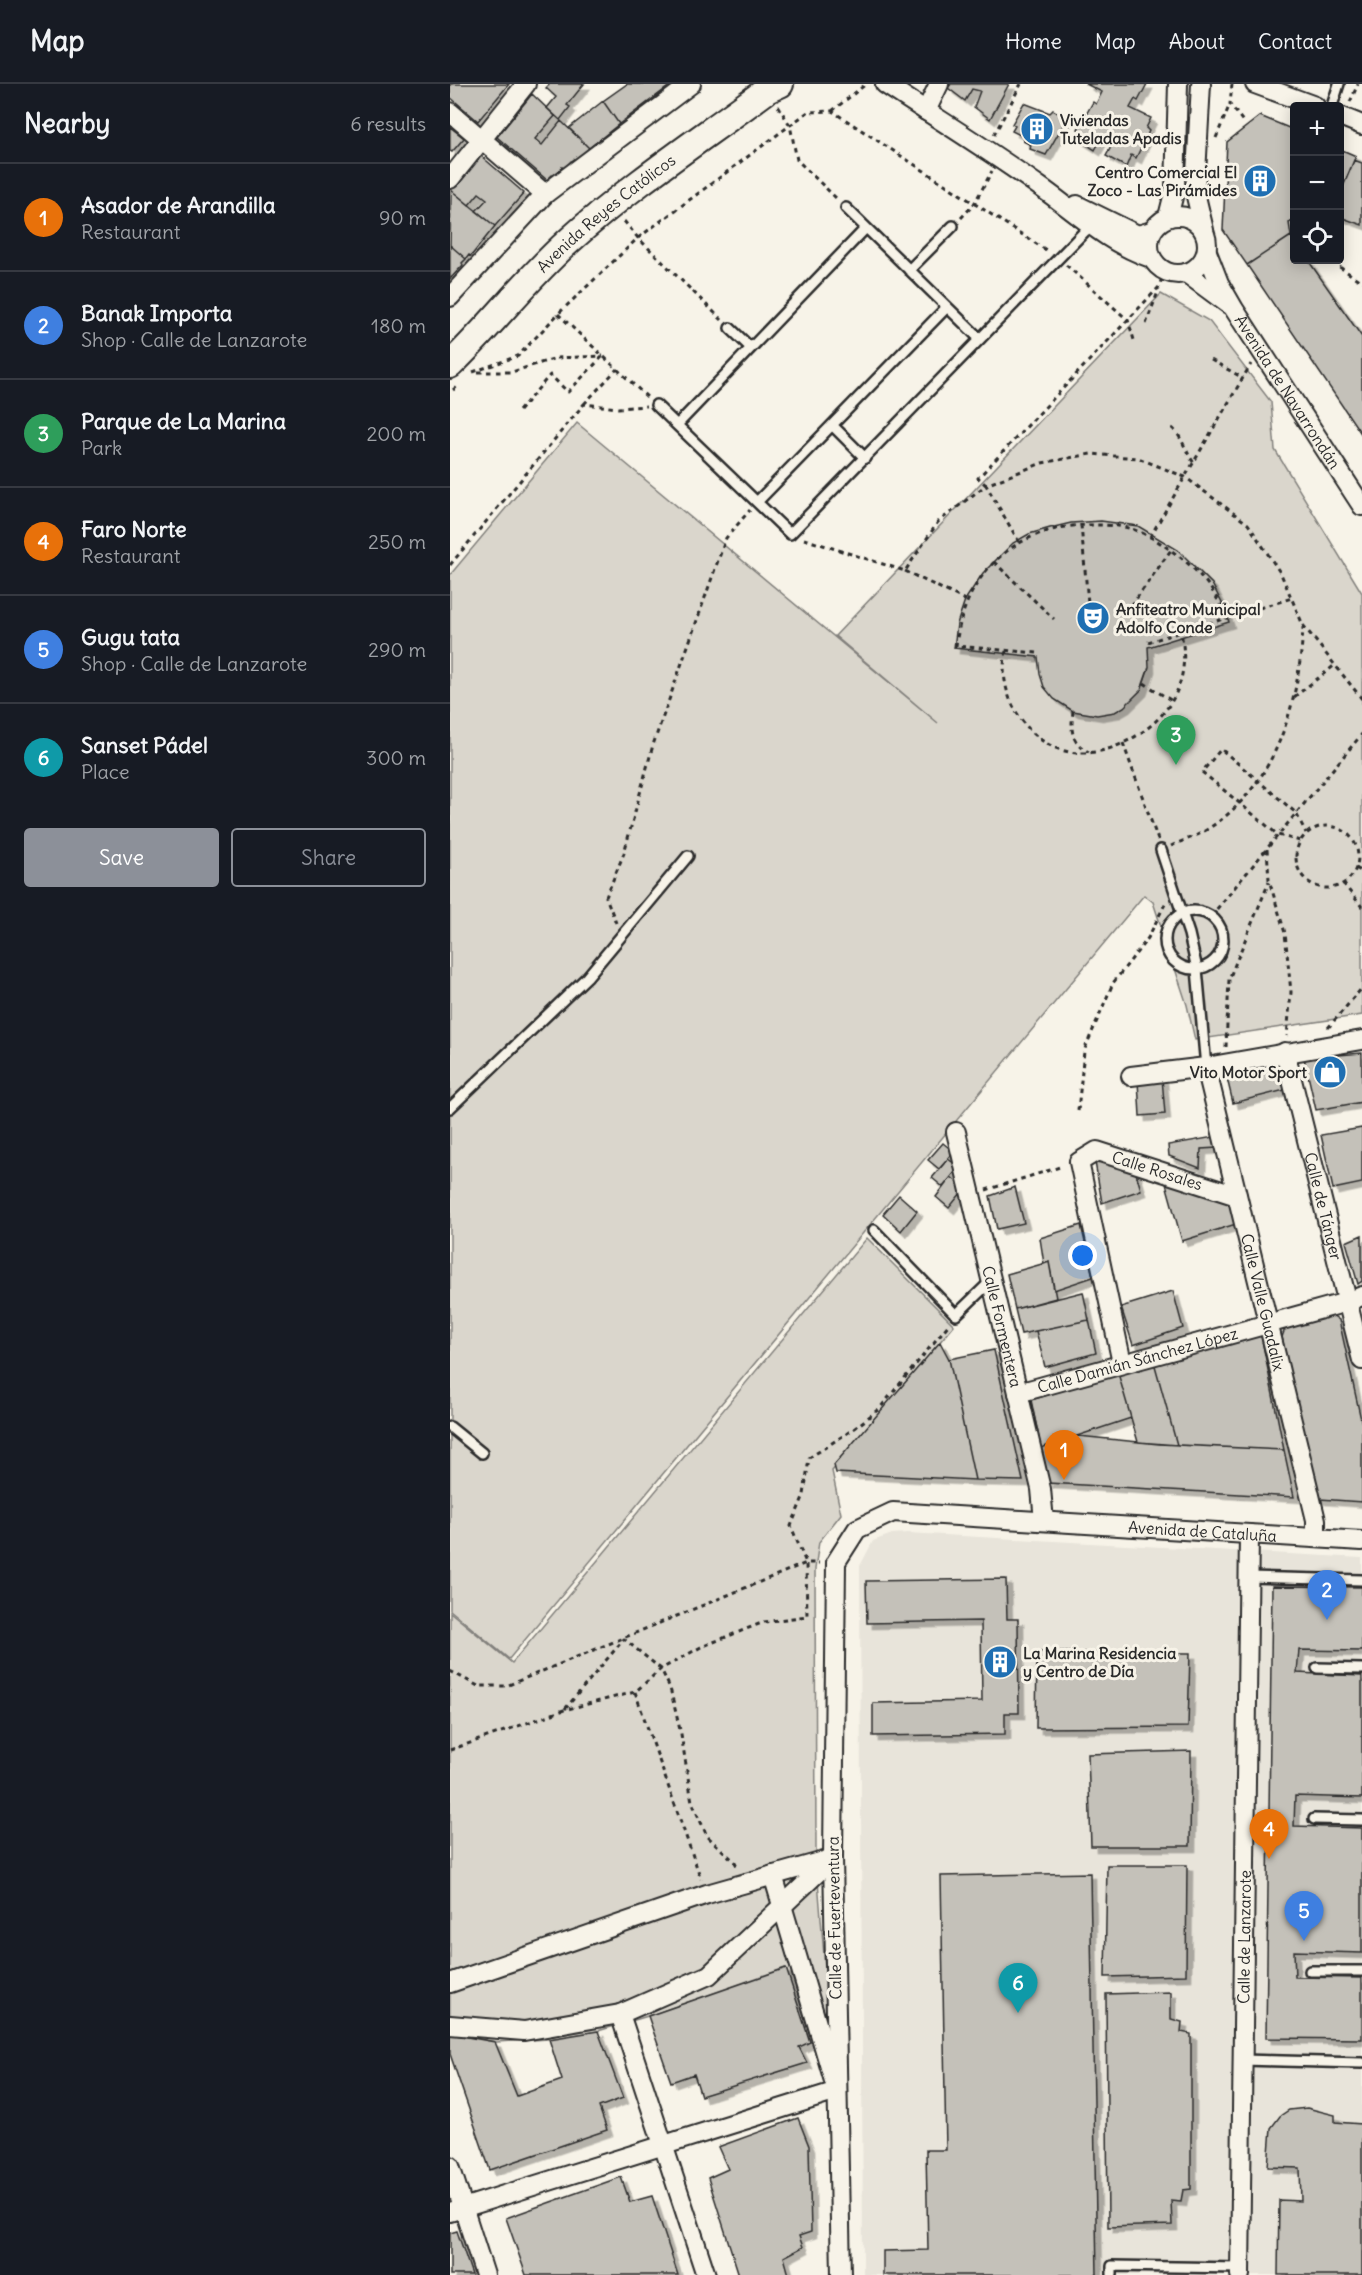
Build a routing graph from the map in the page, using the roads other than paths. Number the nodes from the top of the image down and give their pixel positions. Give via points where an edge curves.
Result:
1 (526, 84) edge
2 (691, 84) edge
3 (885, 84) edge
4 (939, 84) edge
5 (1178, 84) edge
6 (1201, 84) edge
7 (1255, 84) edge
8 (1339, 84) edge
9 (774, 91) edge
10 (1304, 102) edge
11 (1333, 102) edge
12 (926, 111) junction
13 (450, 112) edge
14 (1344, 118) edge
15 (1362, 125) edge
16 (481, 139) junction
17 (450, 179) edge
18 (1039, 186) junction
19 (545, 194) junction
20 (846, 208) road end
21 (1168, 217) junction
22 (953, 226) dead end
23 (1090, 226) junction
24 (866, 228) junction
25 (1204, 230) junction
26 (1152, 231) junction
27 (1207, 252) junction
28 (1151, 258) junction
29 (909, 270) junction
30 (1186, 273) junction
31 (450, 297) edge
32 (947, 307) junction
33 (1234, 309) junction
34 (730, 328) dead end
35 (980, 339) junction
36 (751, 348) junction
37 (450, 365) edge
38 (656, 405) road end
39 (677, 425) junction
40 (832, 425) junction
41 (865, 458) junction
42 (757, 502) junction
43 (1362, 506) edge
44 (1161, 850) road end
45 (688, 856) dead end
46 (1182, 913) junction
47 (1197, 969) junction
48 (1362, 1040) edge
49 (1285, 1052) junction
50 (1206, 1067) junction
51 (1131, 1076) dead end
52 (450, 1108) edge
53 (956, 1132) dead end
54 (1237, 1196) junction
55 (874, 1230) dead end
56 (991, 1281) junction
57 (1355, 1299) edge
58 (1268, 1323) junction
59 (1362, 1360) edge
60 (1122, 1364) junction
61 (1018, 1393) junction
62 (450, 1427) edge
63 (482, 1453) dead end
64 (1044, 1521) junction
65 (1249, 1534) junction
66 (1316, 1538) junction
67 (1362, 1541) edge
68 (836, 1562) joint
69 (1248, 1577) junction
70 (1362, 1581) edge
71 (1317, 1668) dead end
72 (1362, 1669) edge
73 (1314, 1819) dead end
74 (1362, 1820) edge
75 (832, 1858) junction
76 (773, 1875) junction
77 (783, 1907) junction
78 (1310, 1971) dead end
79 (1362, 1971) edge
80 (450, 1983) edge
81 (620, 2014) junction
82 (450, 2025) edge
83 (1243, 2060) junction
84 (1362, 2062) edge
85 (837, 2091) junction
86 (663, 2145) junction
87 (450, 2166) edge
88 (457, 2210) edge
89 (1240, 2272) edge
90 (485, 2275) edge
91 (706, 2275) edge
92 (841, 2275) edge
93 (1112, 2275) edge

1 - 16 street
2 - 19 street
3 - 12 street
4 - 12 street
5 - 21 street via 1175,189
6 - 25 street via 1195,192
7 - 10 street
8 - 11 lane
9 - 37 main road, Avenida Reyes Católicos via 608,208 570,240
12 - 18 street
13 - 16 street
14 - 15 street
16 - 17 street
16 - 19 street
18 - 23 street
18 - 26 street via 1138,235
19 - 31 street
20 - 24 lane
21 - 25 street via 1193,219
21 - 26 street
22 - 29 lane
23 - 28 street
23 - 35 lane
24 - 29 lane
24 - 36 lane
25 - 27 street
26 - 28 street via 1148,244
27 - 30 street via 1202,263
27 - 33 street, Avenida de Navarrondán
28 - 30 street via 1162,279
29 - 32 lane
30 - 33 street, Avenida de Navarrondán
32 - 35 lane
32 - 40 lane
33 - 43 street, Avenida de Navarrondán
34 - 36 lane
35 - 41 lane
36 - 39 lane
38 - 39 lane
39 - 42 lane
40 - 41 lane
40 - 42 lane
41 - 42 lane via 790,534
44 - 46 lane
45 - 52 lane via 587,977
46 - 47 lane
46 - 47 lane via 1169,926 1165,943 1173,959
46 - 47 lane via 1197,910 1211,915 1222,932 1221,952 1207,966
47 - 50 lane
48 - 49 street
49 - 50 street
49 - 57 street, Calle de Tánger
50 - 51 street
50 - 54 street, Calle Valle Guadalix
53 - 56 street, Calle Formentera
54 - 58 street, Calle Valle Guadalix
54 - 60 street, Calle Rosales via 1097,1151 1079,1162
55 - 56 lane via 956,1315
56 - 61 street, Calle Formentera
57 - 58 street, Calle Damián Sánchez López
57 - 59 street, Calle de Tánger
58 - 60 street, Calle Damián Sánchez López
58 - 66 street, Calle Valle Guadalix via 1317,1520
60 - 61 street, Calle Damián Sánchez López
61 - 64 street, Calle Formentera via 1041,1489
62 - 63 lane
64 - 65 street, Avenida de Cataluña
64 - 68 street, Avenida de Cataluña via 893,1512 856,1529
65 - 66 street, Avenida de Cataluña
65 - 69 street, Calle de Lanzarote
66 - 67 street, Avenida de Cataluña
68 - 75 street, Calle de Fuerteventura
69 - 70 lane
69 - 83 street, Calle de Lanzarote
71 - 72 lane
73 - 74 lane
75 - 76 street
75 - 77 street
75 - 85 street, Calle de Fuerteventura
76 - 77 street
76 - 80 street
77 - 81 street via 710,1975
77 - 85 street
78 - 79 lane
81 - 82 street via 524,2031
81 - 86 street
83 - 84 lane
83 - 89 street, Calle de Lanzarote
85 - 86 street
85 - 92 street, Calle de Fuerteventura
86 - 88 street
86 - 91 street
87 - 88 street
88 - 90 street
89 - 93 lane, Calle de Lanzarote via 1112,2266

